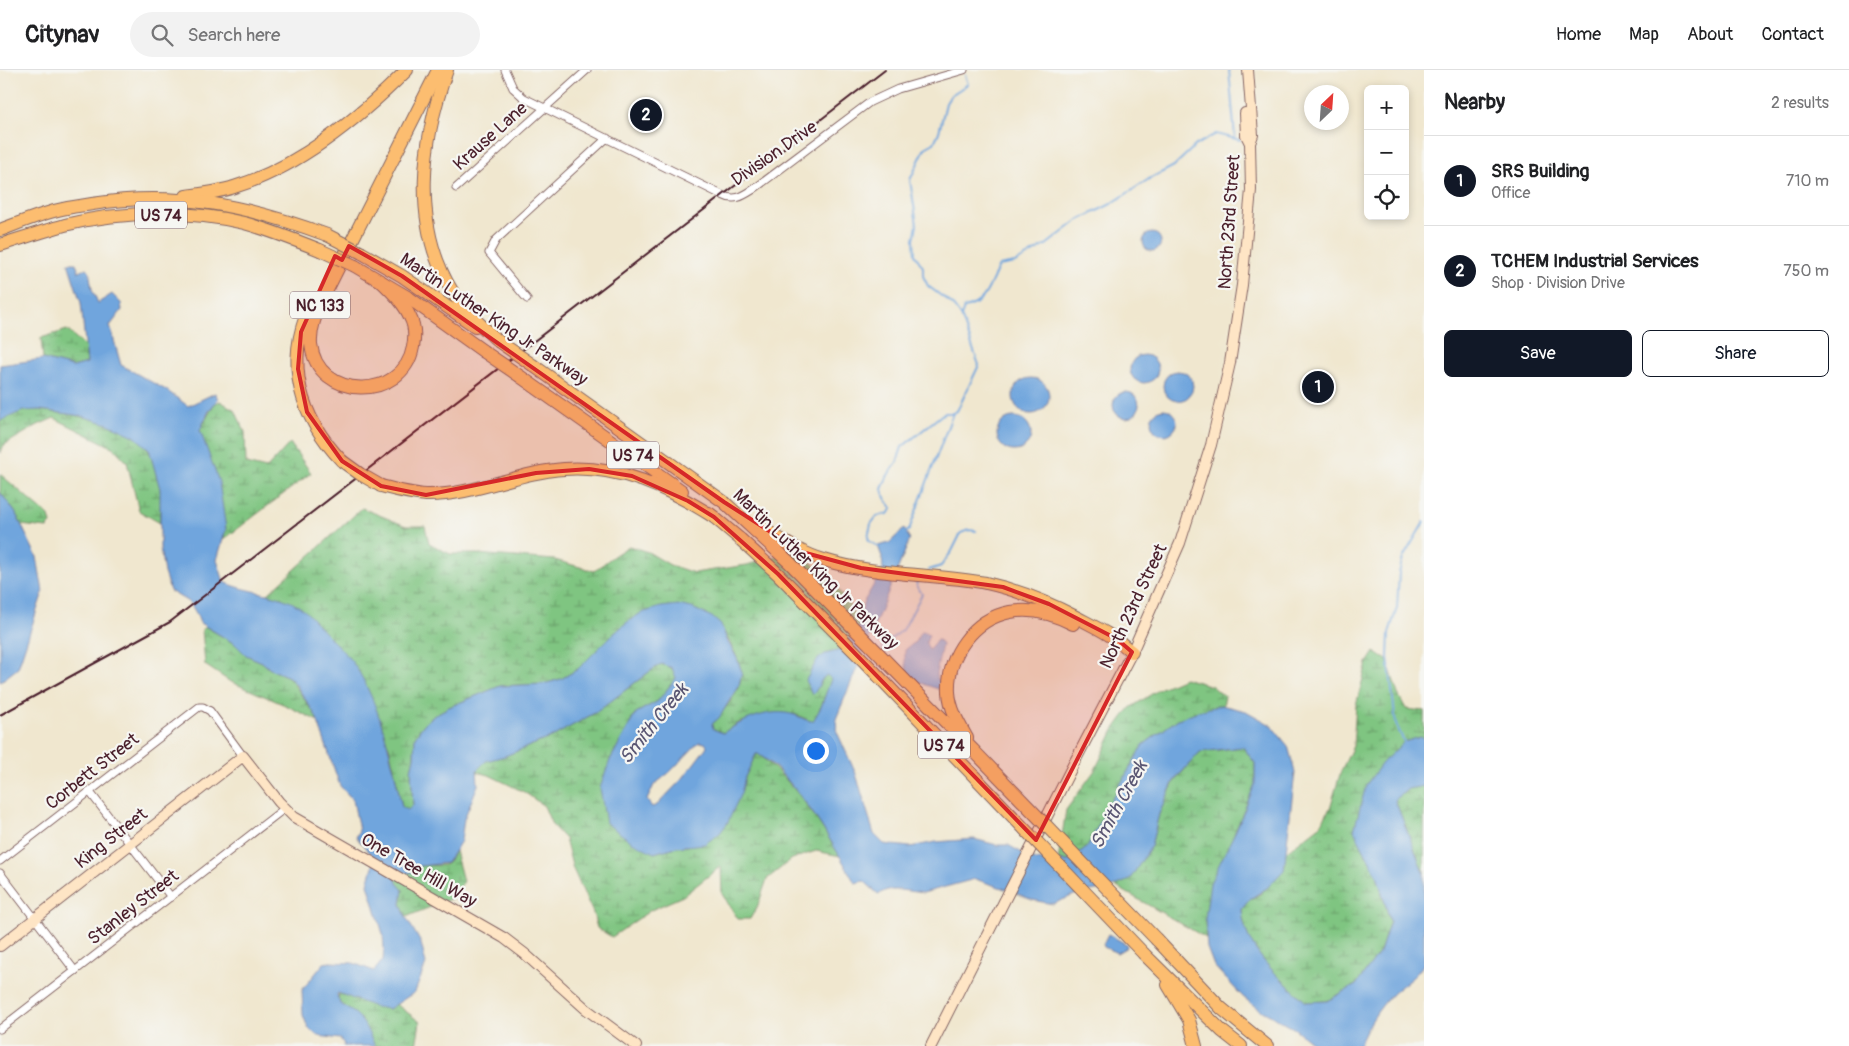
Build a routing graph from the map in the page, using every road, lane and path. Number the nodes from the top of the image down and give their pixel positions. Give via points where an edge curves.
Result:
1 (407, 70) edge
2 (430, 70) edge
3 (438, 70) edge
4 (447, 70) edge
5 (505, 70) edge
6 (587, 70) edge
7 (964, 70) edge
8 (1242, 70) edge
9 (1248, 70) edge
10 (544, 108) junction
11 (607, 138) junction
12 (1250, 144) junction
13 (456, 188) dead end
14 (164, 199) junction
15 (0, 230) edge
16 (0, 245) edge
17 (382, 282) junction
18 (527, 299) dead end
19 (498, 341) junction
20 (714, 517) junction
21 (754, 525) junction
22 (1132, 652) junction
23 (203, 707) joint
24 (974, 752) junction
25 (243, 756) junction
26 (90, 791) junction
27 (285, 808) junction
28 (130, 844) junction
29 (0, 861) edge
30 (0, 873) edge
31 (171, 897) junction
32 (36, 919) junction
33 (0, 946) edge
34 (1144, 954) junction
35 (75, 972) junction
36 (0, 1029) edge
37 (636, 1046) edge
38 (931, 1046) edge
39 (1196, 1046) edge
40 (1241, 1046) edge
41 (1267, 1046) edge

1 - 14 highway via 350,122 274,171 234,187
2 - 20 highway, bridge via 315,295 301,332 298,350 301,392 316,430 328,447 360,474 381,486 403,492 447,494 536,473 588,469 653,483
3 - 17 highway, NC 133 via 322,300 313,324 311,345 318,364 330,378 348,387 368,388 385,383 410,359 414,334 410,317
4 - 19 highway via 427,160 424,206 427,229 432,250 453,292
5 - 10 street, Division Drive via 518,94
6 - 10 street, Krause Lane
7 - 11 street, Division Drive via 898,89 870,102 754,189 737,198 727,198
8 - 12 main road, North 23rd Street via 1246,135
9 - 12 main road, North 23rd Street via 1253,135
10 - 11 street, Division Drive
10 - 13 street, Krause Lane
11 - 18 street via 496,240 489,253
12 - 22 main road, North 23rd Street via 1251,190 1242,285 1222,402 1180,542
14 - 15 highway, Martin Luther King Jr Parkway / US 74 via 112,201 58,210
14 - 19 highway, Martin Luther King Jr Parkway / US 74, bridge via 239,208 327,235 402,276
16 - 17 highway, Martin Luther King Jr Parkway / US 74, bridge via 100,218 194,216 244,223 320,250
17 - 20 highway, Martin Luther King Jr Parkway / US 74, bridge via 653,469
19 - 21 highway, Martin Luther King Jr Parkway / US 74, bridge
20 - 34 highway, Martin Luther King Jr Parkway / US 74, bridge via 778,574 851,648
21 - 22 highway via 824,560 861,568 987,584 1036,598 1117,639
21 - 24 highway, Martin Luther King Jr Parkway / US 74
22 - 24 highway via 1069,622 1036,611 1010,612 988,620 963,643 953,663 950,679 952,708
22 - 38 main road, North 23rd Street
23 - 25 street, One Tree Hill Way
23 - 26 street, Corbett Street via 196,708
24 - 41 highway, Martin Luther King Jr Parkway / US 74, bridge via 1221,1008
25 - 27 main road, One Tree Hill Way
25 - 28 main road, King Street
26 - 28 street
26 - 29 street, Corbett Street
27 - 31 street, Stanley Street
27 - 37 main road, One Tree Hill Way via 301,821 519,948 586,1008
28 - 31 street
28 - 32 main road, King Street
30 - 32 street
31 - 35 street, Stanley Street
32 - 33 main road, King Street
32 - 35 street
34 - 39 highway via 1181,1005
34 - 40 highway, Martin Luther King Jr Parkway / US 74
35 - 36 street, Stanley Street

